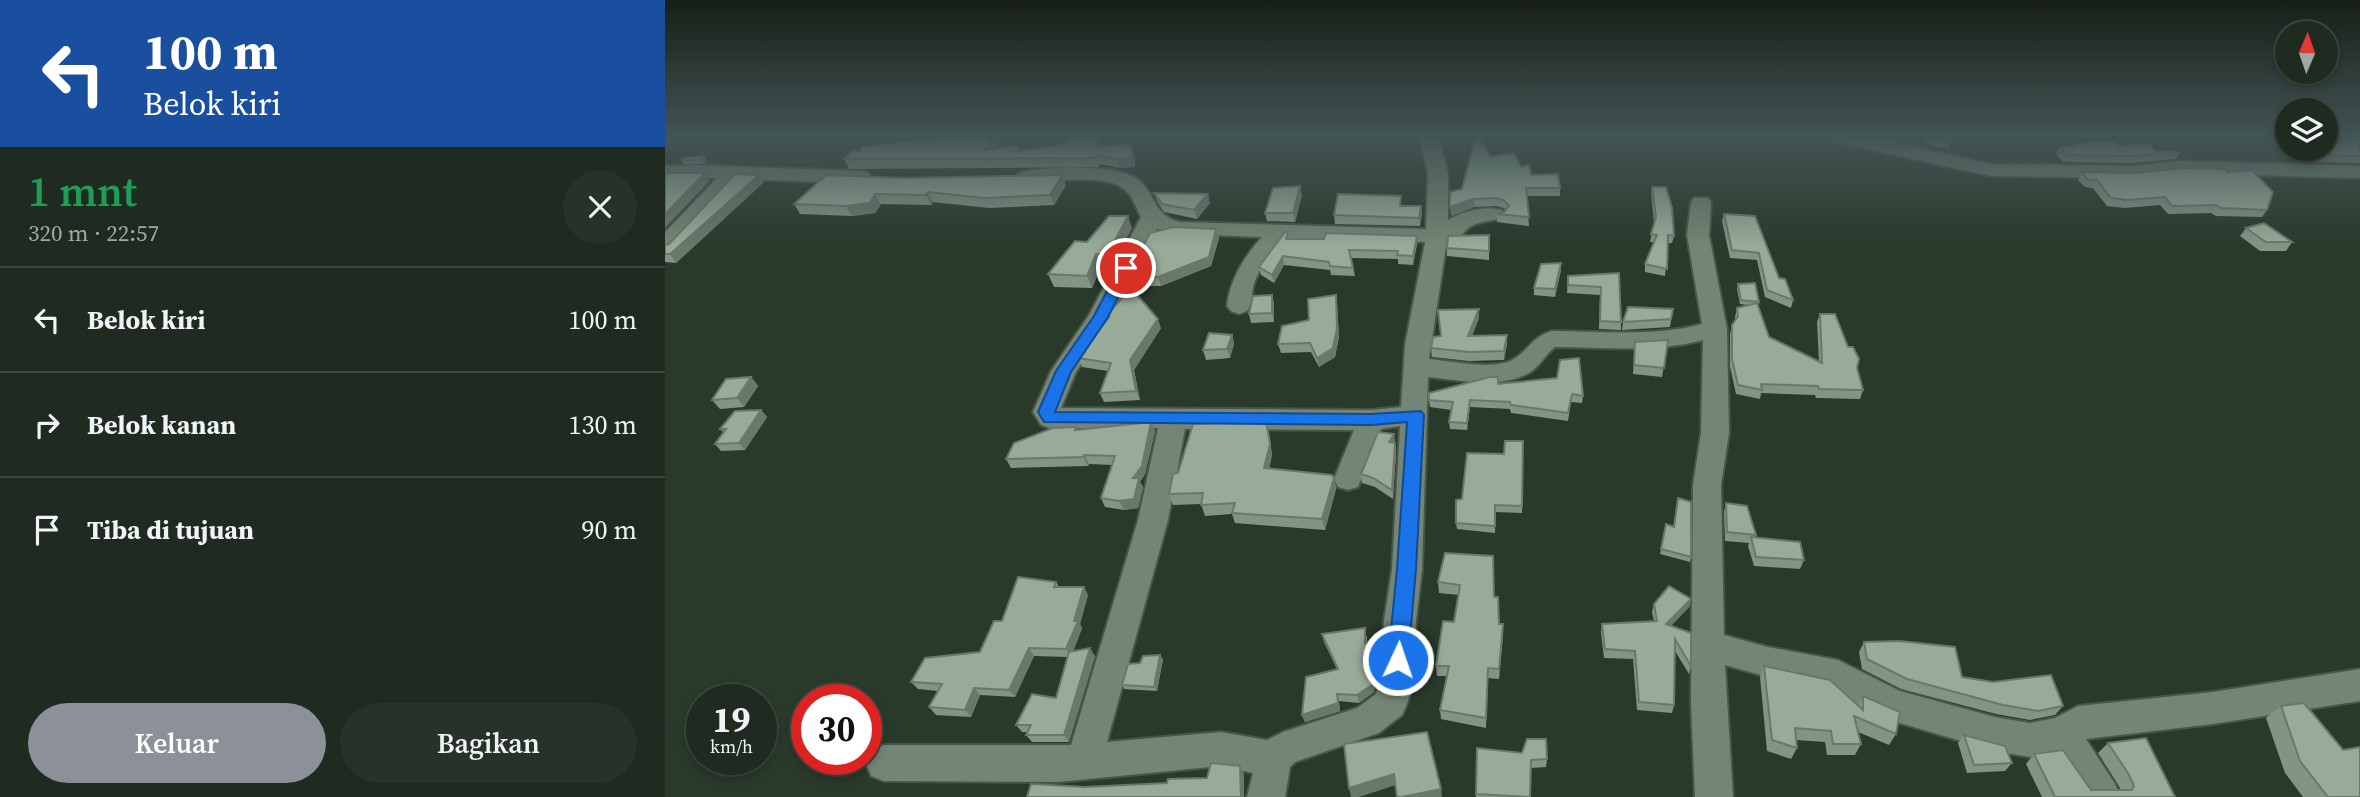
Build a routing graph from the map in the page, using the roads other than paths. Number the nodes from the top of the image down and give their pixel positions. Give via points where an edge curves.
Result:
1 (678, 172) edge
2 (1438, 172) edge
3 (733, 173) junction
4 (1003, 177) edge
5 (882, 178) edge
6 (1701, 202) dead end
7 (1495, 214) edge
8 (1151, 219) junction
9 (1281, 231) junction
10 (1437, 236) junction
11 (665, 245) edge
12 (1239, 306) dead end
13 (1715, 330) junction
14 (1415, 367) junction
15 (1415, 415) junction
16 (1173, 419) junction
17 (1371, 419) junction
18 (1349, 479) dead end
19 (1708, 645) junction
20 (2360, 685) edge
21 (2062, 734) junction
22 (1274, 760) junction
23 (1083, 761) junction
24 (884, 763) dead end
25 (1266, 797) edge
26 (1714, 797) edge
27 (2102, 797) edge

1 - 3 street
2 - 10 street
3 - 5 street
3 - 11 street
4 - 8 street via 1118,177 1137,190
6 - 13 street via 1698,235
7 - 10 street via 1467,218 1455,225 1453,232
8 - 9 street via 1167,227
8 - 16 street via 1100,317 1064,371 1047,412 1055,420
9 - 10 street
9 - 12 street via 1248,272
10 - 14 street
13 - 14 street via 1651,340 1552,339 1543,342 1521,366 1506,370
13 - 19 street via 1715,433 1707,485
14 - 15 street
15 - 17 street
15 - 22 street via 1397,679 1390,704 1367,722 1283,749
16 - 17 street
16 - 23 street via 1153,520
17 - 18 street
19 - 21 street via 1837,676 1900,707 1994,734 2029,740
19 - 26 street
20 - 21 street via 2078,723
21 - 27 street
22 - 23 street via 1221,749
22 - 25 street
23 - 24 street

